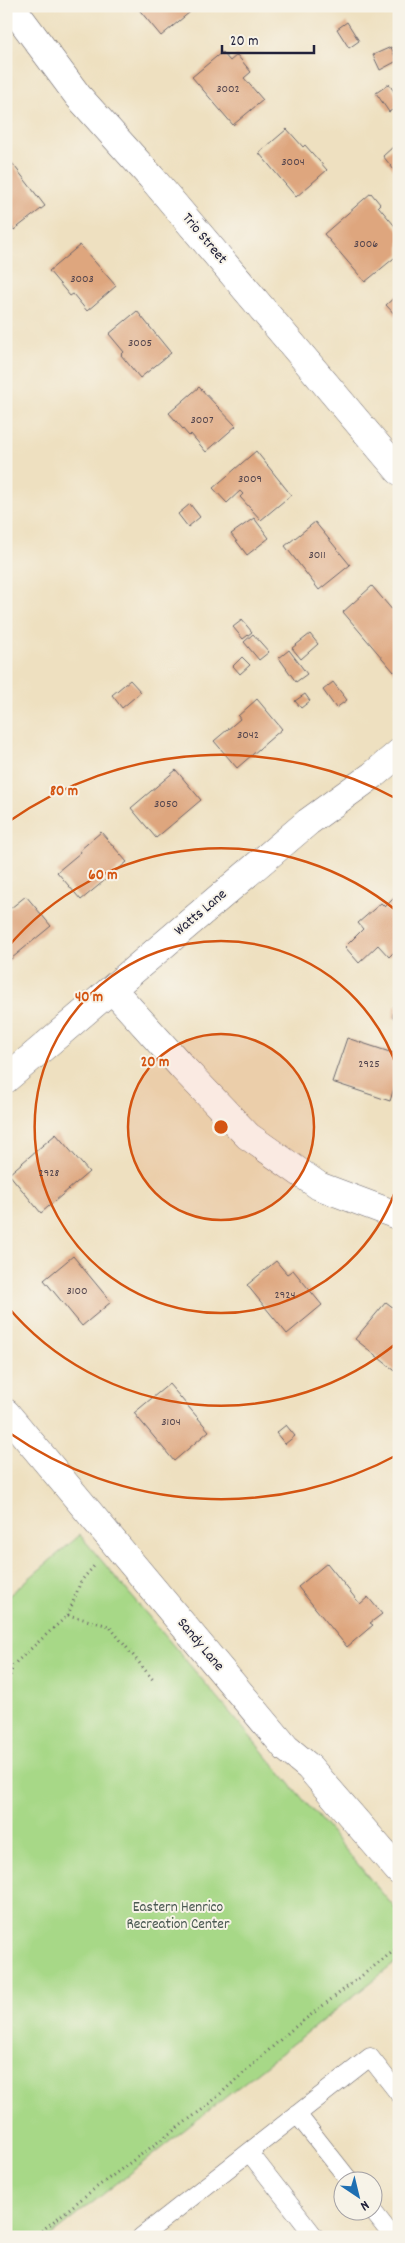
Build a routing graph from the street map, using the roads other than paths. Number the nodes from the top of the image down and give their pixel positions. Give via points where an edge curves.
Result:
1 (10, 6) edge
2 (399, 471) edge
3 (399, 753) edge
4 (112, 989) junction
5 (6, 1079) edge
6 (399, 1216) edge
7 (6, 1413) edge
8 (399, 1871) edge
9 (399, 2094) edge
10 (297, 2114) junction
11 (249, 2152) junction
12 (341, 2170) edge
13 (380, 2220) edge
14 (141, 2237) edge
15 (315, 2237) edge
16 (393, 2237) edge

1 - 2 street, Trio Street via 78,96 151,177
3 - 4 street, Watts Lane via 308,822
4 - 5 street, Watts Lane
4 - 6 street via 248,1136 319,1186
7 - 8 street, Sandy Lane via 286,1748 309,1767
9 - 10 lane via 370,2057
10 - 11 lane
10 - 12 lane
11 - 14 lane
11 - 15 lane
13 - 16 lane

